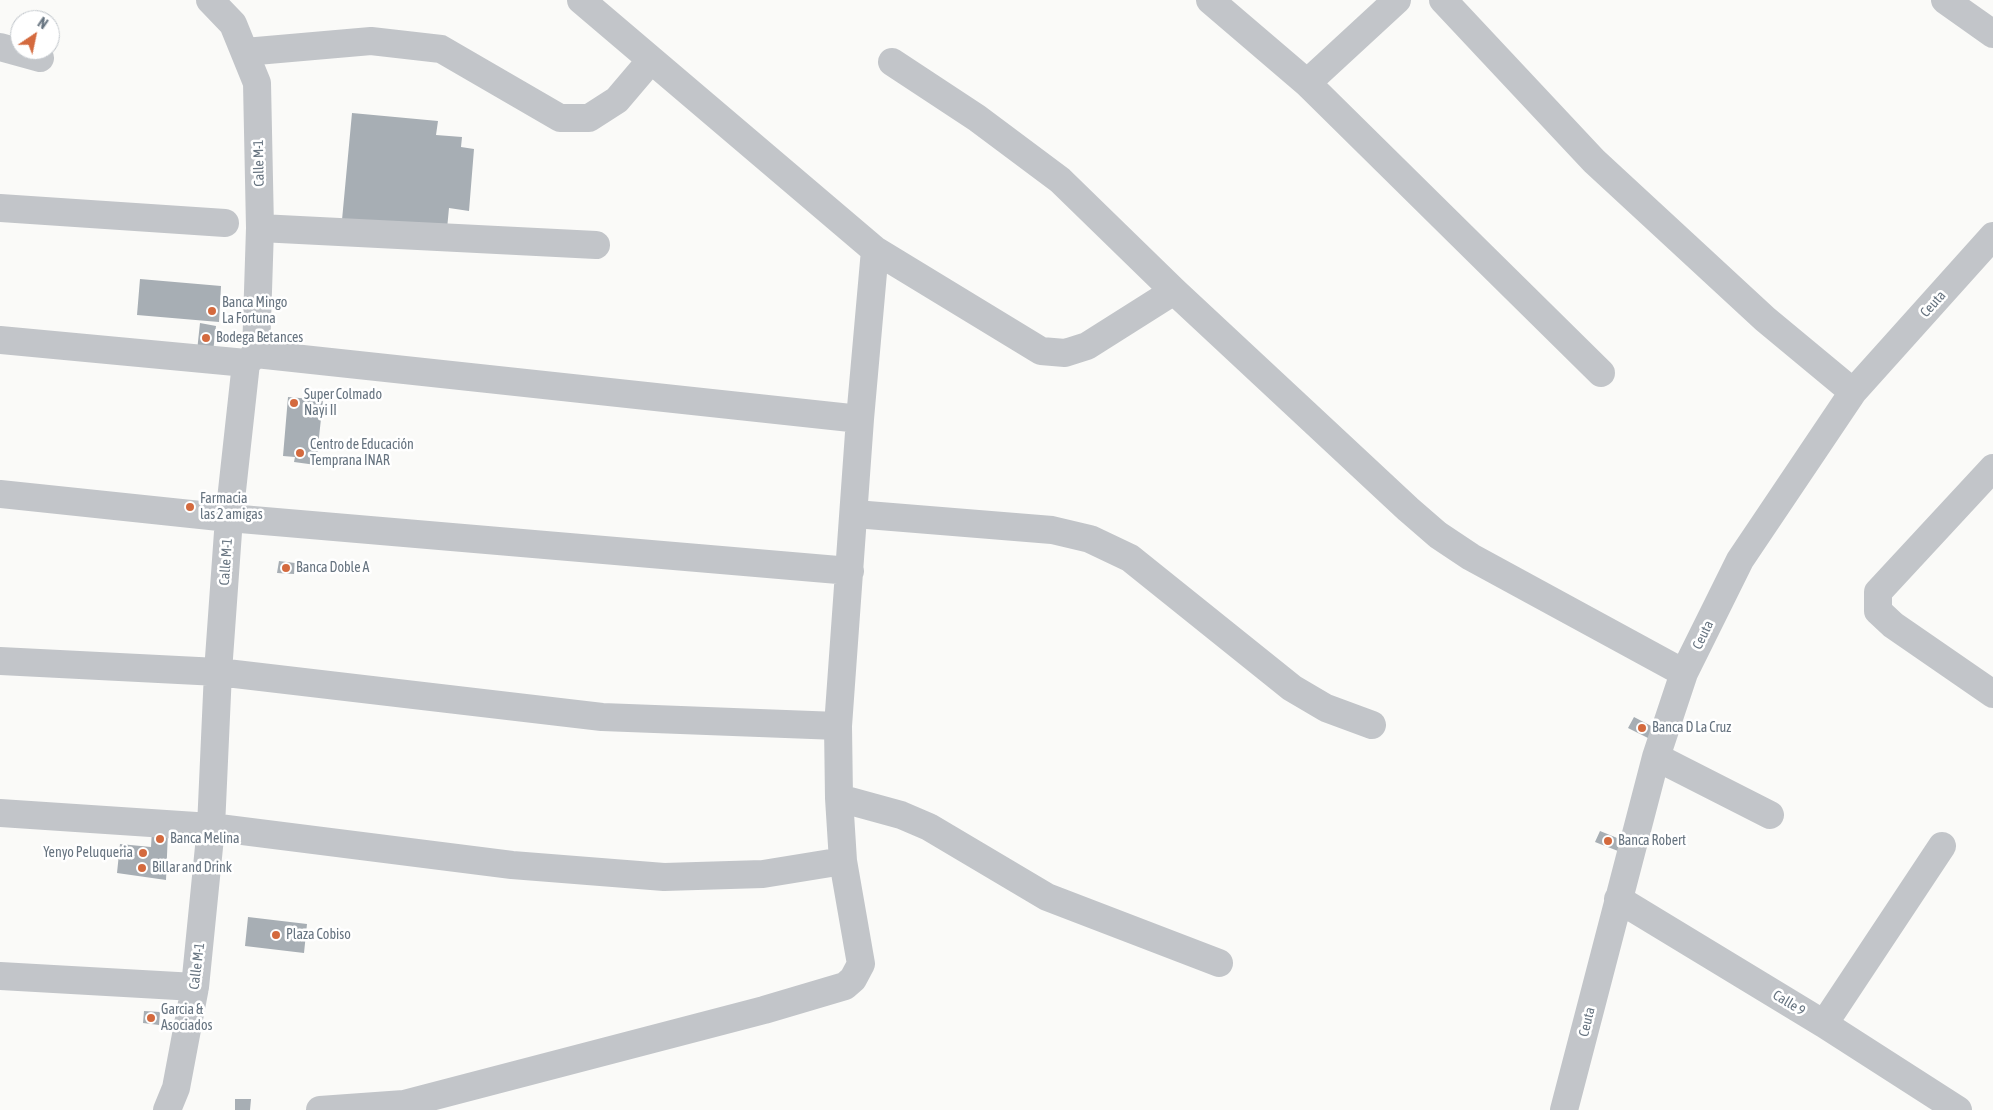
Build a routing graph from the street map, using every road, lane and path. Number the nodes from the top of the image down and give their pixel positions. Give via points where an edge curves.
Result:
1 (210, 0) edge
2 (581, 0) edge
3 (1210, 0) edge
4 (1397, 0) edge
5 (1443, 0) edge
6 (1945, 0) edge
7 (1993, 34) edge
8 (245, 52) junction
9 (651, 60) junction
10 (892, 62) dead end
11 (1307, 83) junction
12 (0, 208) edge
13 (226, 223) dead end
14 (260, 228) junction
15 (1993, 236) edge
16 (596, 245) dead end
17 (875, 250) junction
18 (1174, 291) junction
19 (0, 340) edge
20 (251, 359) junction
21 (1601, 373) dead end
22 (1853, 392) junction
23 (860, 419) junction
24 (1993, 468) edge
25 (0, 494) edge
26 (855, 514) junction
27 (229, 518) junction
28 (850, 571) junction
29 (0, 660) edge
30 (218, 672) junction
31 (1684, 673) junction
32 (1993, 694) edge
33 (1372, 725) dead end
34 (838, 726) junction
35 (1656, 757) junction
36 (839, 798) junction
37 (0, 812) edge
38 (1770, 816) dead end
39 (211, 827) junction
40 (1942, 846) dead end
41 (843, 861) junction
42 (1618, 899) junction
43 (1219, 963) dead end
44 (0, 976) edge
45 (195, 987) junction
46 (1824, 1024) junction
47 (405, 1107) edge
48 (167, 1110) edge
49 (320, 1110) edge
50 (1564, 1110) edge
51 (1958, 1110) edge

1 - 8 street, Calle M-1 via 233,24
2 - 9 street
3 - 11 street
4 - 11 street
5 - 22 street via 1594,161 1765,319
6 - 7 street
8 - 9 street via 371,41 440,49 560,118 589,118 617,100
8 - 14 street, Calle M-1 via 257,83
9 - 17 street
10 - 18 street via 977,118 1060,180
11 - 21 street
12 - 13 street
14 - 16 street
14 - 20 street, Calle M-1
15 - 22 street, Ceuta
17 - 18 street via 1042,351 1066,353 1087,346
17 - 23 street
18 - 31 street via 1438,535 1471,557
19 - 20 street
20 - 23 street
20 - 27 street, Calle M-1
22 - 31 street, Ceuta via 1740,560
23 - 26 street
24 - 32 street via 1878,592 1878,611 1893,625
25 - 27 street
26 - 28 street
26 - 33 street via 1052,530 1090,540 1130,558 1292,688 1326,708
27 - 28 street
27 - 30 street, Calle M-1
28 - 34 street
29 - 30 street
30 - 34 street via 602,717
30 - 39 street, Calle M-1
31 - 35 street, Ceuta
34 - 36 street
35 - 38 street
35 - 42 street, Ceuta
36 - 41 street
36 - 43 street via 901,815 929,827 1047,897
37 - 39 street
39 - 41 street via 512,864 664,877 763,874
39 - 45 street, Calle M-1
40 - 46 street
41 - 47 street via 861,964 845,986
42 - 46 street, Calle 9
42 - 50 street, Ceuta
44 - 45 street
45 - 48 street, Calle M-1 via 176,1088
46 - 51 street, Calle 9
47 - 49 street

